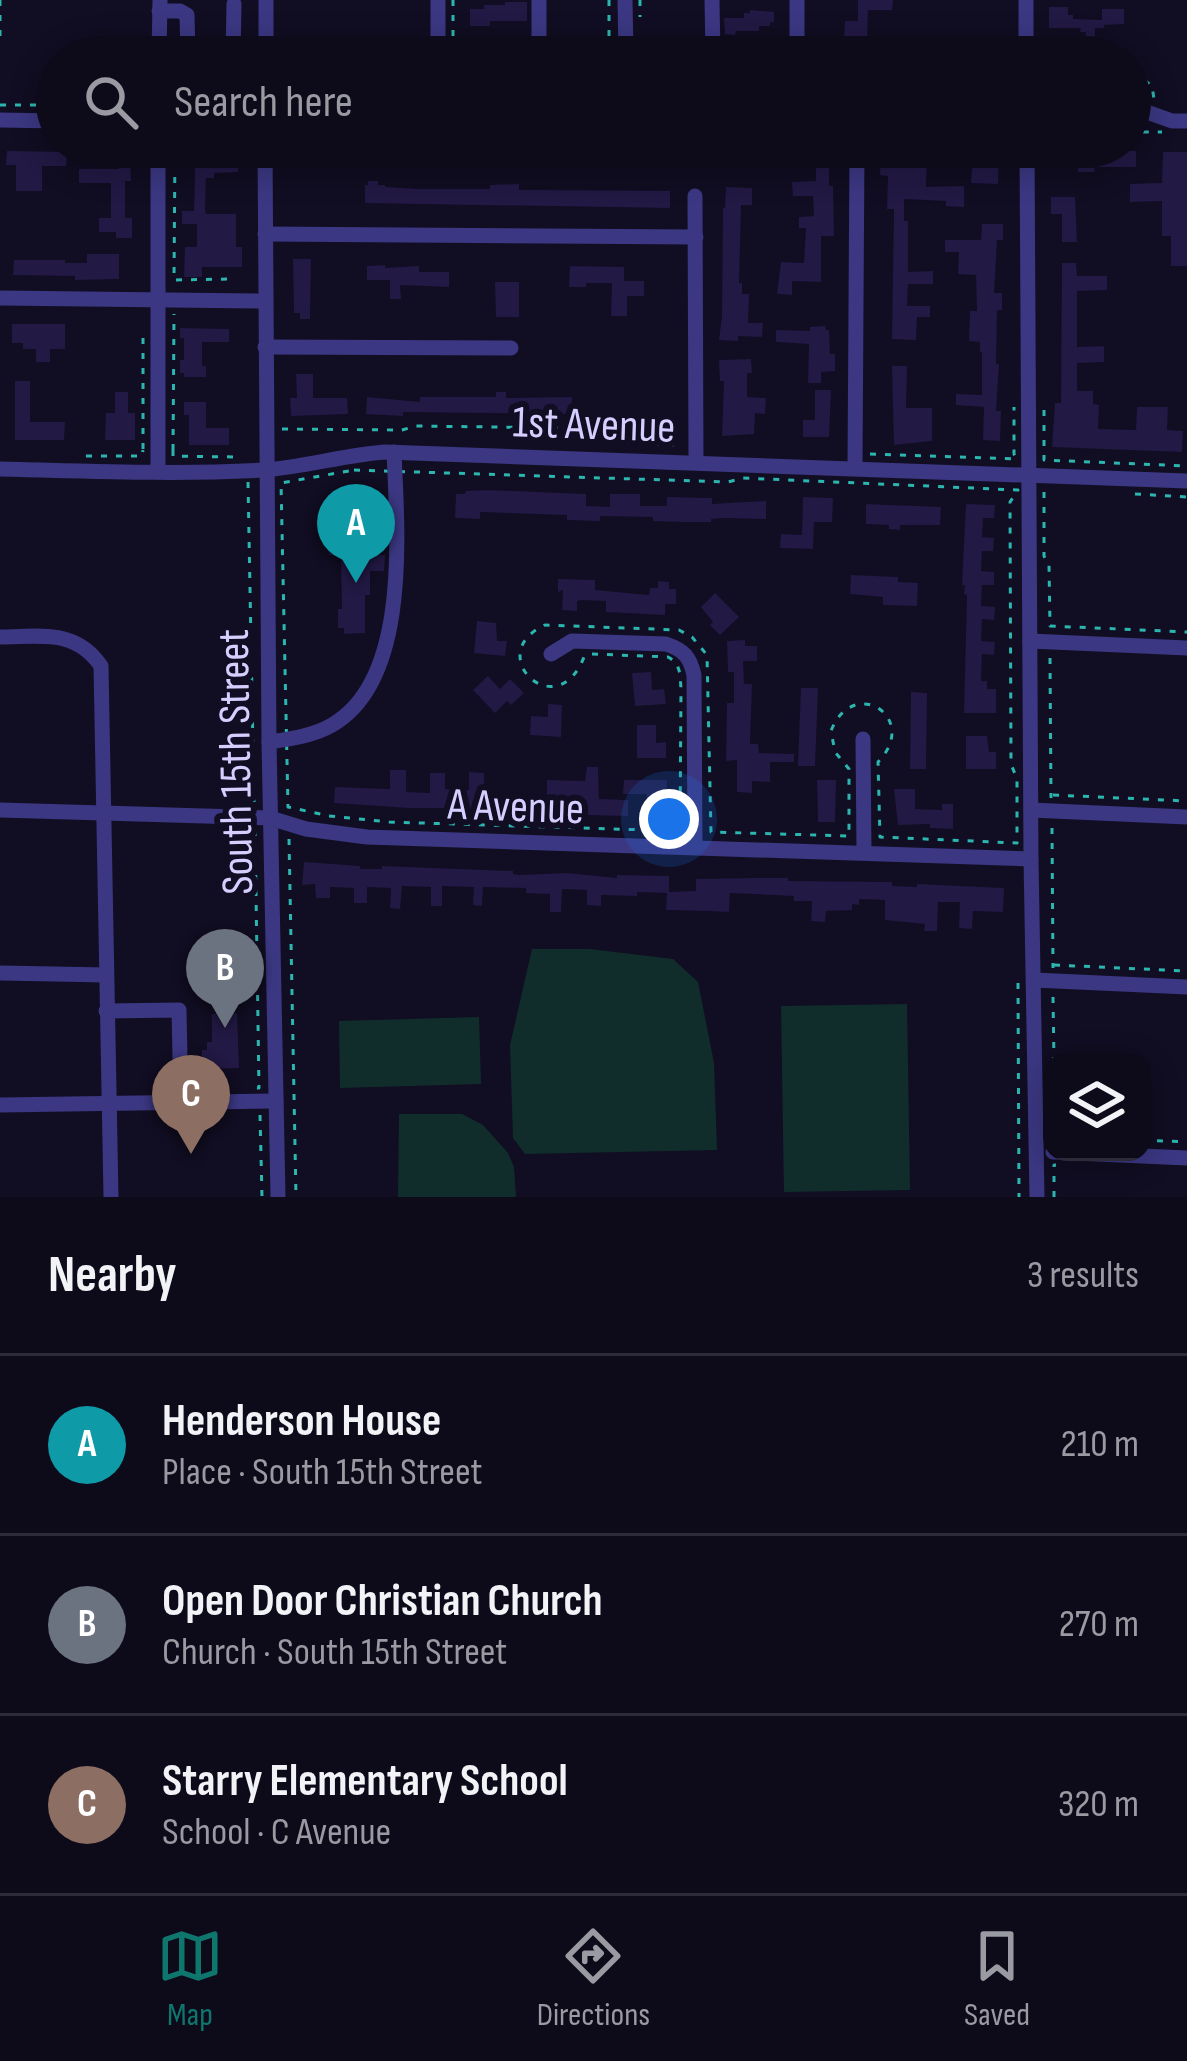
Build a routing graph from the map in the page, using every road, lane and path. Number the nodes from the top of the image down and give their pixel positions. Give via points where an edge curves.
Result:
1 (0, 0) edge
2 (266, 0) edge
3 (438, 0) edge
4 (453, 0) edge
5 (539, 0) edge
6 (609, 0) edge
7 (626, 0) edge
8 (712, 0) edge
9 (797, 0) edge
10 (1026, 0) edge
11 (234, 4) dead end
12 (159, 6) edge
13 (188, 36) edge
14 (233, 36) edge
15 (266, 36) edge
16 (443, 36) edge
17 (447, 36) edge
18 (539, 36) edge
19 (610, 36) edge
20 (626, 36) edge
21 (712, 36) edge
22 (796, 36) edge
23 (1026, 36) edge
24 (0, 37) edge
25 (1151, 86) edge
26 (36, 104) edge
27 (0, 105) edge
28 (1161, 107) dead end
29 (1151, 114) edge
30 (0, 121) edge
31 (36, 121) edge
32 (1187, 121) edge
33 (158, 168) edge
34 (175, 168) edge
35 (265, 168) edge
36 (856, 168) edge
37 (1027, 168) edge
38 (695, 196) dead end
39 (265, 234) junction
40 (696, 237) junction
41 (232, 279) dead end
42 (0, 298) edge
43 (158, 300) junction
44 (264, 301) junction
45 (174, 309) dead end
46 (143, 332) dead end
47 (265, 347) junction
48 (511, 348) dead end
49 (1014, 407) dead end
50 (1044, 410) dead end
51 (280, 429) dead end
52 (394, 452) junction
53 (696, 454) junction
54 (89, 456) dead end
55 (248, 457) dead end
56 (855, 460) junction
57 (1187, 466) edge
58 (0, 469) edge
59 (395, 471) junction
60 (158, 472) junction
61 (1030, 474) junction
62 (261, 476) junction
63 (1187, 481) edge
64 (1044, 489) dead end
65 (1116, 493) dead end
66 (1187, 496) edge
67 (1187, 632) edge
68 (0, 637) edge
69 (1030, 641) junction
70 (1187, 648) edge
71 (551, 654) dead end
72 (1050, 656) dead end
73 (863, 739) dead end
74 (278, 741) junction
75 (1187, 801) edge
76 (254, 804) dead end
77 (0, 810) edge
78 (1031, 810) junction
79 (104, 812) junction
80 (1187, 817) edge
81 (270, 818) junction
82 (1052, 824) dead end
83 (255, 828) dead end
84 (289, 837) dead end
85 (695, 847) junction
86 (864, 853) junction
87 (1031, 859) junction
88 (1187, 971) edge
89 (0, 973) edge
90 (106, 975) junction
91 (1026, 982) junction
92 (1187, 987) edge
93 (1053, 989) dead end
94 (106, 1011) junction
95 (1054, 1053) edge
96 (253, 1088) dead end
97 (181, 1103) junction
98 (268, 1104) junction
99 (0, 1105) edge
100 (108, 1105) junction
101 (1043, 1110) edge
102 (1151, 1140) edge
103 (1187, 1142) edge
104 (1151, 1157) edge
105 (1187, 1158) edge
106 (1047, 1161) edge
107 (1050, 1161) edge
108 (111, 1197) edge
109 (262, 1197) edge
110 (278, 1197) edge
111 (296, 1197) edge
112 (1019, 1197) edge
113 (1037, 1197) edge
114 (1054, 1197) edge

1 - 24 path
2 - 15 street
3 - 16 street
4 - 17 path
5 - 18 street
6 - 19 path
7 - 20 street
8 - 21 street
9 - 22 street
10 - 23 street
11 - 14 street
12 - 13 street via 187,15
25 - 28 path
26 - 27 path
29 - 32 street
30 - 31 street
33 - 43 street
34 - 41 path via 174,280
35 - 39 street, South 15th Street
36 - 56 street
37 - 61 street
38 - 40 street
39 - 40 street
39 - 44 street, South 15th Street
40 - 53 street
42 - 43 street
43 - 44 street
43 - 60 street
44 - 47 street, South 15th Street
45 - 55 path via 170,450
46 - 54 path via 146,449 142,456
47 - 48 street
47 - 62 street, South 15th Street
49 - 56 path via 1016,459
50 - 57 path via 1044,460
51 - 53 path via 576,428 602,442
52 - 53 street, 1st Avenue
52 - 59 street
52 - 62 street, 1st Avenue
53 - 56 street, 1st Avenue
56 - 61 street, 1st Avenue
58 - 60 street, 1st Avenue
59 - 74 street via 396,591 370,684 332,726
59 - 74 path via 281,483
59 - 74 path via 1018,490 1010,502 1017,842 880,837 878,762 890,751 893,729 865,703 842,710 831,731 849,769 849,836 711,832 709,668 702,647 679,630 545,625 530,632 520,656 527,676 550,687 574,677 591,654 675,661 680,831 373,821 287,807
60 - 62 street, 1st Avenue
61 - 63 street, 1st Avenue
61 - 69 street
62 - 74 street, South 15th Street
62 - 76 path via 248,482
64 - 67 path via 1050,626
65 - 66 path
68 - 79 street via 76,641 101,665
69 - 70 street
69 - 78 street
71 - 85 street via 572,641 667,644 691,660
72 - 75 path via 1051,795
73 - 86 street
74 - 81 street, South 15th Street
77 - 79 street, A Avenue
78 - 80 street
78 - 87 street
79 - 81 street, A Avenue
79 - 90 street
81 - 85 street, A Avenue via 351,836
81 - 98 street, South 15th Street
82 - 88 path via 1052,964
83 - 96 path
84 - 111 path
85 - 86 street, A Avenue
86 - 87 street, A Avenue
87 - 91 street
89 - 90 street
90 - 94 street
91 - 92 street
91 - 101 street
91 - 112 path
93 - 95 path
94 - 97 street via 178,1010
94 - 100 street
97 - 98 street
97 - 100 street
98 - 109 path
98 - 110 street, South 15th Street
99 - 100 street
100 - 108 street
102 - 103 path
104 - 105 street
106 - 113 street
107 - 114 path

